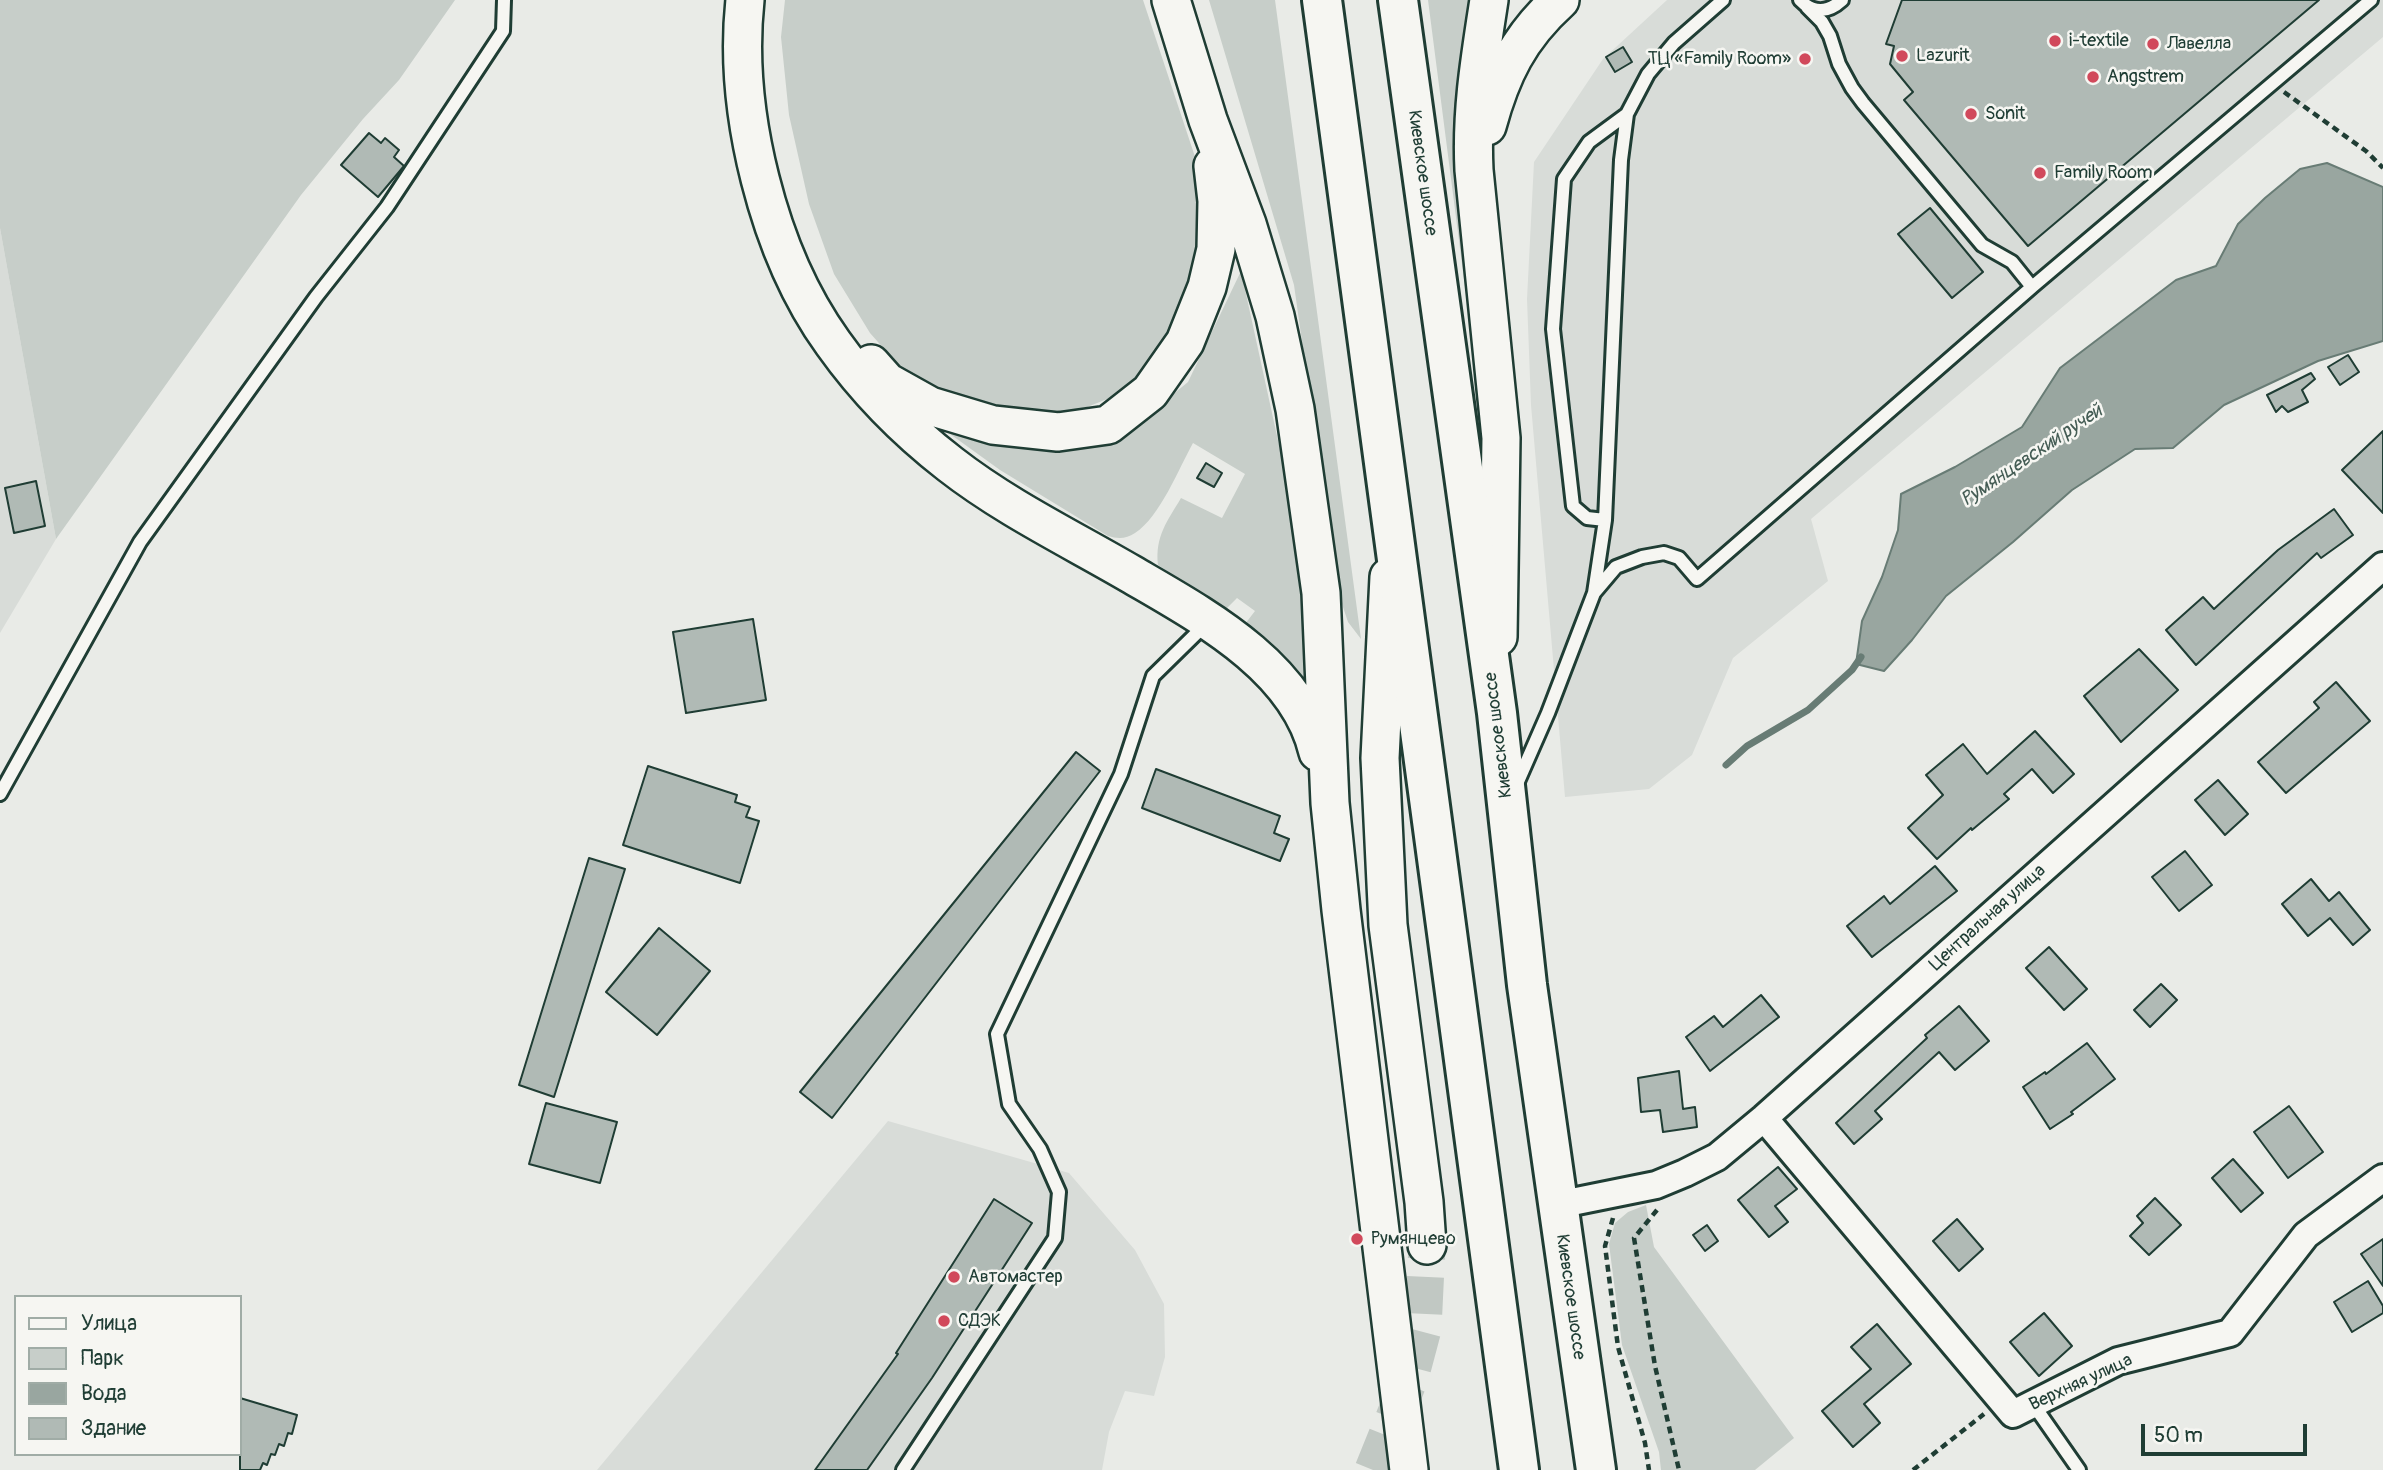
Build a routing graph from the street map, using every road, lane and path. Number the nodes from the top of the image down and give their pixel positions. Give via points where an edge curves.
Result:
1 (504, 0) edge
2 (745, 0) edge
3 (763, 0) edge
4 (1171, 0) edge
5 (1322, 0) edge
6 (1398, 0) edge
7 (1489, 0) edge
8 (1560, 0) edge
9 (1723, 0) edge
10 (1842, 0) edge
11 (2371, 0) edge
12 (1804, 4) edge
13 (1830, 36) junction
14 (2272, 84) junction
15 (1627, 114) junction
16 (1208, 120) junction
17 (2383, 168) edge
18 (1479, 217) junction
19 (2032, 287) junction
20 (1605, 520) junction
21 (1392, 523) junction
22 (2383, 566) edge
23 (1594, 593) junction
24 (1208, 622) junction
25 (1497, 713) junction
26 (0, 794) edge
27 (1330, 803) junction
28 (1507, 806) junction
29 (1764, 1118) junction
30 (2383, 1178) edge
31 (1656, 1185) junction
32 (1557, 1205) junction
33 (1608, 1230) dead end
34 (1427, 1245) tunnel mouth
35 (2001, 1401) junction
36 (2033, 1404) junction
37 (903, 1470) edge
38 (1409, 1470) edge
39 (1519, 1470) edge
40 (1596, 1470) edge
41 (1649, 1470) edge
42 (1679, 1470) edge
43 (1913, 1470) edge
44 (2079, 1470) edge

1 - 26 lane via 503,32 387,208 316,297 140,542
2 - 24 main road via 745,90 760,178 794,276 833,343 899,421 953,467
3 - 16 main road via 762,60 770,137 793,228 831,314 887,382 930,406 993,425 1058,432 1108,425 1150,392 1185,342 1216,249 1217,201
4 - 16 main road
5 - 21 highway
6 - 25 highway, Киевское шоссе
7 - 18 main road via 1472,128
8 - 18 main road via 1524,37 1495,95 1486,131
9 - 15 lane via 1674,43 1648,74
10 - 12 lane via 1824,10
10 - 13 lane
11 - 14 lane
12 - 13 lane
13 - 19 lane via 1839,64 1863,103 1982,244 2012,262
14 - 17 path
14 - 19 lane
15 - 20 lane via 1620,160
15 - 20 lane via 1589,142 1564,179 1553,329 1573,506 1587,518
16 - 27 main road via 1275,316 1295,409 1321,593
18 - 25 main road via 1501,438
19 - 23 lane via 1697,579 1679,558 1664,553 1616,568
20 - 23 lane
21 - 34 main road via 1380,758 1385,870
21 - 39 highway
22 - 29 street, Центральная улица
23 - 28 lane
24 - 27 main road via 1270,671 1300,706
24 - 37 lane via 1153,676 1121,774 997,1034 1009,1104 1040,1149 1059,1192 1055,1238
25 - 28 highway, Киевское шоссе
27 - 38 main road
28 - 32 highway, Киевское шоссе
29 - 31 street, Центральная улица via 1717,1157
29 - 35 street, Верхняя улица
30 - 36 street, Верхняя улица via 2306,1235 2230,1333 2118,1361
31 - 32 street, Центральная улица
31 - 42 path via 1661,1204 1634,1238 1655,1366
32 - 40 highway, Киевское шоссе
33 - 41 path via 1605,1246 1618,1347
35 - 36 street, Верхняя улица via 2013,1414
35 - 43 path
36 - 44 lane

